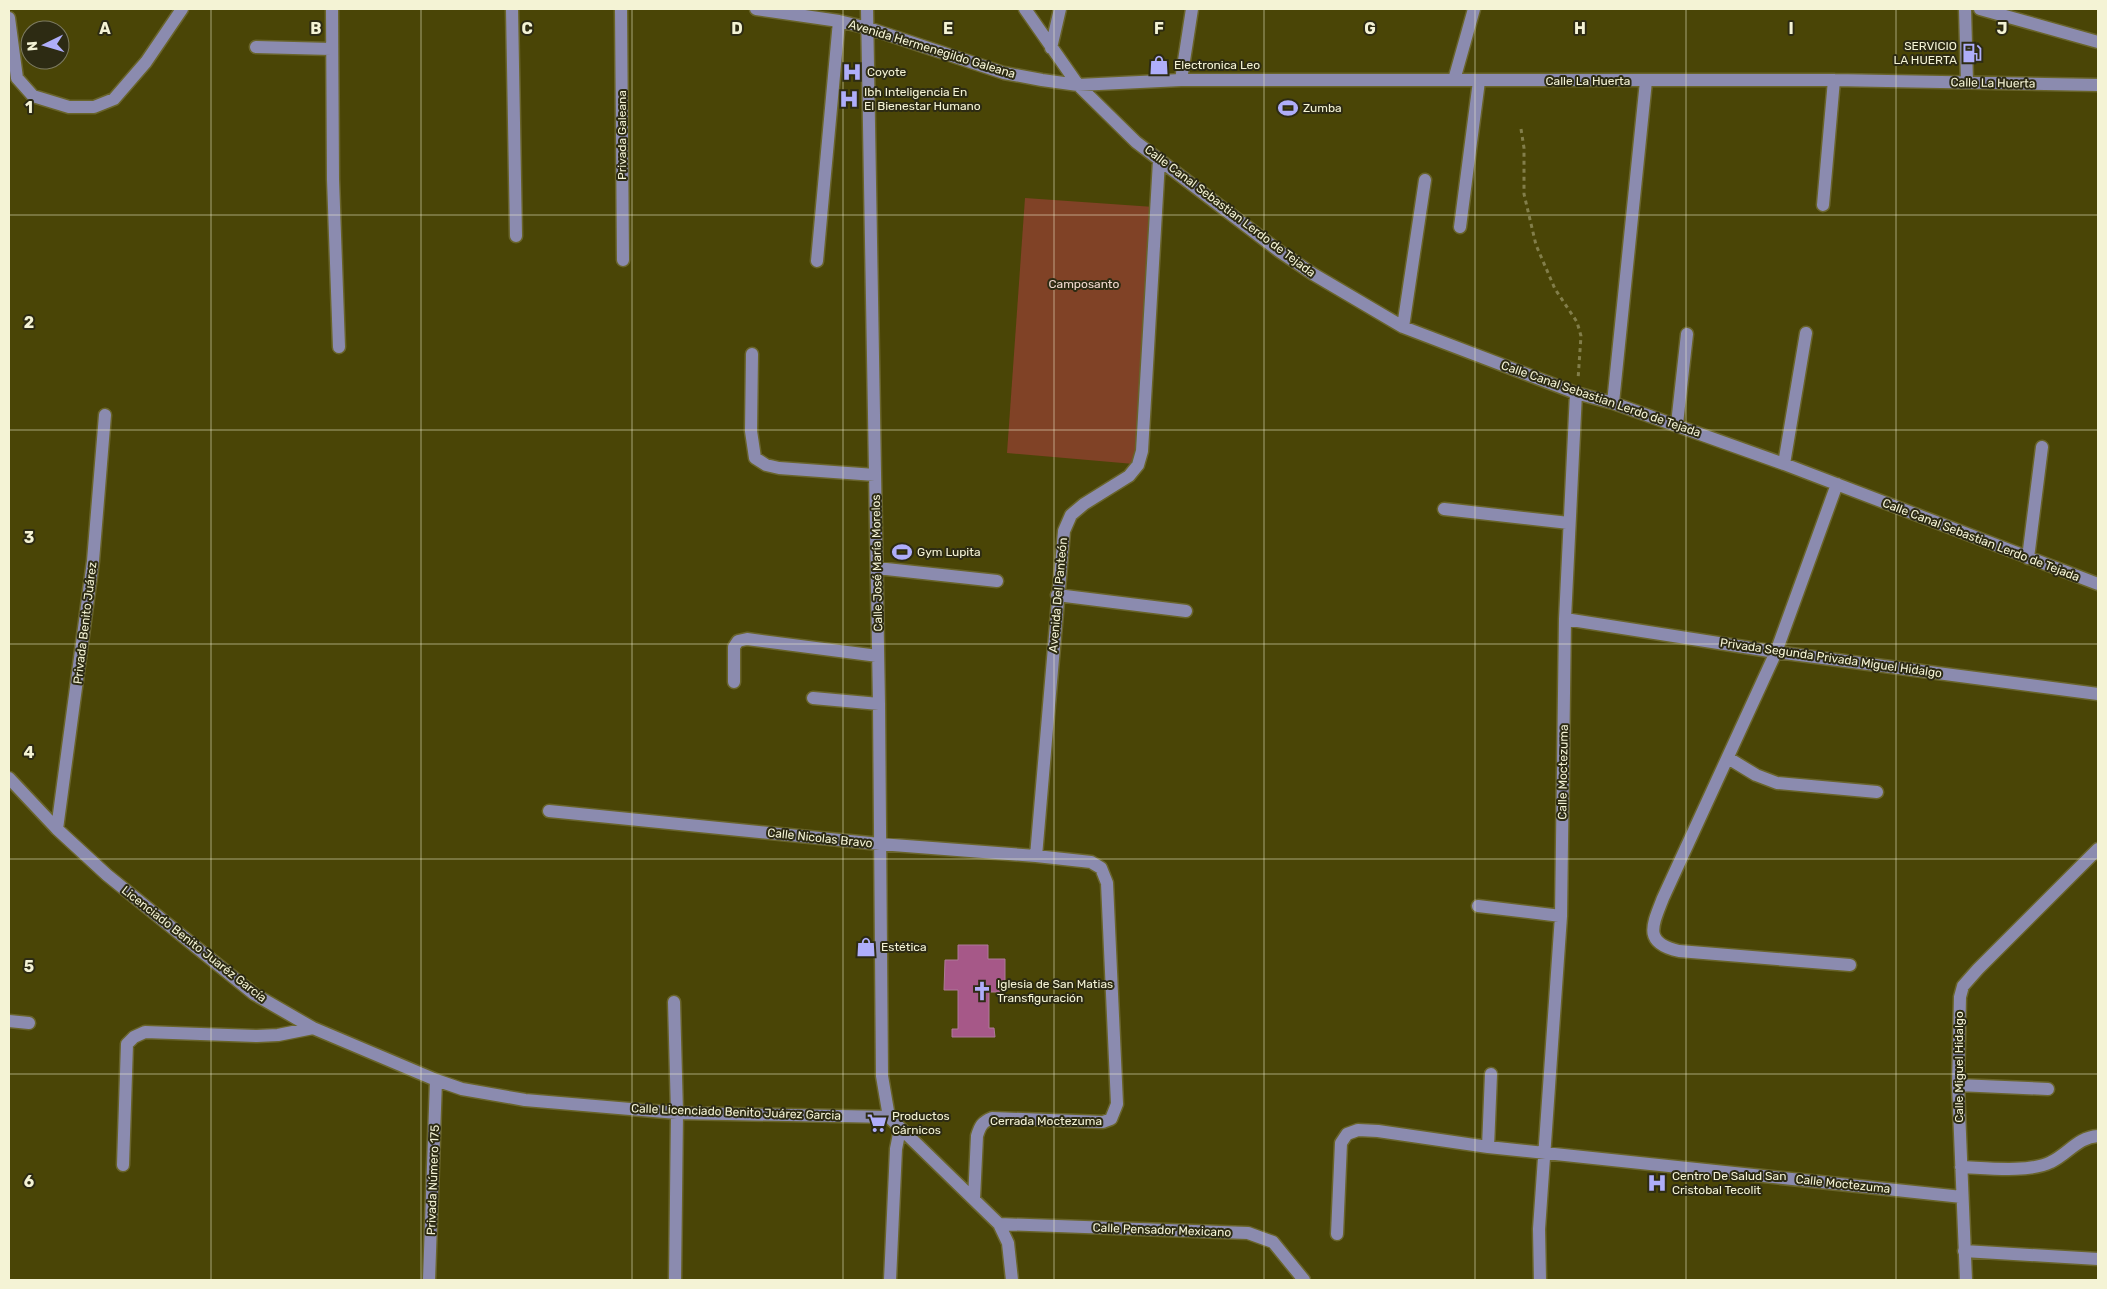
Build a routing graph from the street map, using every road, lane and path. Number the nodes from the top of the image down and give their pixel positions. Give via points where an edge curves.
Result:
1 (182, 9) edge
2 (332, 9) edge
3 (512, 9) edge
4 (621, 9) edge
5 (756, 9) edge
6 (867, 9) edge
7 (1026, 9) edge
8 (1060, 9) edge
9 (1192, 9) edge
10 (1474, 9) edge
11 (1965, 9) edge
12 (1980, 9) edge
13 (9, 18) edge
14 (839, 21) junction
15 (868, 28) junction
16 (2098, 42) edge
17 (256, 47) dead end
18 (1052, 48) junction
19 (331, 49) junction
20 (1180, 80) junction
21 (1454, 80) junction
22 (1834, 80) junction
23 (1479, 81) junction
24 (1646, 81) junction
25 (1967, 82) junction
26 (1078, 85) junction
27 (2098, 85) edge
28 (1521, 129) dead end
29 (1159, 161) junction
30 (1425, 180) dead end
31 (1823, 205) dead end
32 (1460, 227) dead end
33 (516, 236) dead end
34 (623, 260) dead end
35 (817, 261) dead end
36 (1403, 326) junction
37 (1806, 333) dead end
38 (1687, 334) dead end
39 (339, 347) dead end
40 (752, 354) dead end
41 (1576, 393) junction
42 (1613, 403) junction
43 (105, 415) dead end
44 (1676, 424) junction
45 (2042, 447) dead end
46 (1784, 464) junction
47 (875, 476) junction
48 (1837, 484) junction
49 (1444, 509) dead end
50 (1569, 523) junction
51 (2028, 558) junction
52 (877, 568) junction
53 (997, 581) dead end
54 (2098, 584) edge
55 (1057, 594) junction
56 (1186, 610) dead end
57 (1565, 619) junction
58 (1776, 652) junction
59 (878, 656) junction
60 (734, 682) dead end
61 (2098, 694) edge
62 (813, 698) dead end
63 (879, 704) junction
64 (1728, 758) junction
65 (9, 778) edge
66 (1877, 792) dead end
67 (549, 811) dead end
68 (57, 829) junction
69 (880, 844) junction
70 (2098, 849) edge
71 (1036, 856) junction
72 (1478, 906) dead end
73 (1561, 916) junction
74 (1850, 965) dead end
75 (674, 1002) dead end
76 (9, 1021) edge
77 (29, 1023) dead end
78 (313, 1028) junction
79 (1490, 1074) dead end
80 (436, 1080) junction
81 (1958, 1085) junction
82 (2048, 1089) dead end
83 (1117, 1104) joint
84 (677, 1113) junction
85 (889, 1117) junction
86 (900, 1129) junction
87 (2098, 1136) edge
88 (1488, 1147) junction
89 (1545, 1151) junction
90 (124, 1165) dead end
91 (1961, 1167) junction
92 (1962, 1197) junction
93 (974, 1199) junction
94 (999, 1224) junction
95 (1337, 1234) dead end
96 (1964, 1251) junction
97 (2098, 1259) edge
98 (429, 1280) edge
99 (675, 1280) edge
100 (890, 1280) edge
101 (1012, 1280) edge
102 (1304, 1280) edge
103 (1540, 1280) edge
104 (1966, 1280) edge

1 - 13 street via 146,62 114,99 94,107 69,107 33,96 17,78
2 - 19 street
3 - 33 street
4 - 34 street, Privada Galeana
5 - 14 street, Avenida Hermenegildo Galeana
6 - 15 street, Calle José María Morelos
7 - 18 street, Calle Canal Sebastian Lerdo de Tejada
8 - 18 street
9 - 20 street
10 - 21 street
11 - 25 street
12 - 16 street
14 - 15 street, Avenida Hermenegildo Galeana
14 - 35 street
15 - 26 street, Avenida Hermenegildo Galeana via 1004,73
15 - 47 street, Calle José María Morelos
17 - 19 street
18 - 26 street, Calle Canal Sebastian Lerdo de Tejada
19 - 39 street
20 - 21 street, Calle La Huerta
20 - 26 street, Calle La Huerta
21 - 23 street, Calle La Huerta
22 - 24 street, Calle La Huerta
22 - 25 street, Calle La Huerta
22 - 31 street
23 - 24 street, Calle La Huerta
23 - 32 street
24 - 42 street
25 - 27 street, Calle La Huerta
26 - 29 street, Calle Canal Sebastian Lerdo de Tejada
28 - 41 path via 1524,194 1536,245 1555,289 1577,322 1581,336
29 - 36 street, Calle Canal Sebastian Lerdo de Tejada via 1286,256
29 - 55 street, Avenida Del Panteón via 1142,451 1138,465 1129,476 1071,515 1064,531
30 - 36 street
36 - 41 street, Calle Canal Sebastian Lerdo de Tejada
37 - 46 street
38 - 44 street
40 - 47 street via 751,431 755,458 778,468
41 - 42 street, Calle Canal Sebastian Lerdo de Tejada
41 - 50 street, Calle Moctezuma
42 - 44 street, Calle Canal Sebastian Lerdo de Tejada
43 - 68 street, Privada Benito Juárez via 93,561
44 - 46 street, Calle Canal Sebastian Lerdo de Tejada
45 - 51 street
46 - 48 street, Calle Canal Sebastian Lerdo de Tejada
47 - 52 street, Calle José María Morelos
48 - 51 street, Calle Canal Sebastian Lerdo de Tejada
48 - 58 street
49 - 50 street
50 - 57 street, Calle Moctezuma
51 - 54 street, Calle Canal Sebastian Lerdo de Tejada
52 - 53 street
52 - 59 street, Calle José María Morelos
55 - 56 street
55 - 71 street, Avenida Del Panteón
57 - 58 street, Privada Segunda Privada Miguel Hidalgo
57 - 73 street, Calle Moctezuma
58 - 61 street, Privada Segunda Privada Miguel Hidalgo
58 - 64 street
59 - 60 street via 747,639 738,641 734,647
59 - 63 street, Calle José María Morelos
62 - 63 street
63 - 69 street, Calle José María Morelos
64 - 66 street via 1777,783
64 - 74 street via 1663,898 1653,929 1655,941 1662,947 1679,951
65 - 68 street, Licenciado Benito Juaréz García
67 - 69 street, Calle Nicolas Bravo
68 - 78 street, Licenciado Benito Juaréz García via 156,917 254,994
69 - 71 street, Calle Nicolas Bravo
69 - 85 street, Calle José María Morelos via 882,1076
70 - 81 street, Calle Miguel Hidalgo via 1963,986 1958,1012
71 - 83 street, Calle Nicolas Bravo via 1090,862 1101,868 1107,883
72 - 73 street
73 - 89 street, Calle Moctezuma
75 - 84 street
76 - 77 street
78 - 80 street, Licenciado Benito Juaréz García
78 - 90 street via 278,1035 145,1032 134,1036 127,1044
79 - 88 street
80 - 84 street, Calle Licenciado Benito Juárez Garcia via 462,1089 525,1100
80 - 98 street, Privada Número 175
81 - 82 street
81 - 91 street, Calle Miguel Hidalgo
83 - 93 street, Cerrada Moctezuma via 1111,1120 1102,1122 992,1118 984,1121 977,1136
84 - 85 street, Calle Licenciado Benito Juárez Garcia
84 - 99 street
85 - 86 street
86 - 93 street
86 - 100 street via 896,1149
87 - 91 street via 2088,1136 2052,1162 2034,1168
88 - 89 street, Calle Moctezuma
88 - 95 street, Calle Moctezuma via 1378,1131 1358,1130 1347,1134 1341,1143
89 - 92 street, Calle Moctezuma
89 - 103 street, Calle Moctezuma via 1539,1229
91 - 92 street, Calle Miguel Hidalgo
92 - 96 street, Calle Miguel Hidalgo
93 - 94 street
94 - 101 street via 1008,1243
94 - 102 street, Calle Pensador Mexicano via 1248,1232 1273,1242
96 - 97 street
96 - 104 street, Calle Miguel Hidalgo

